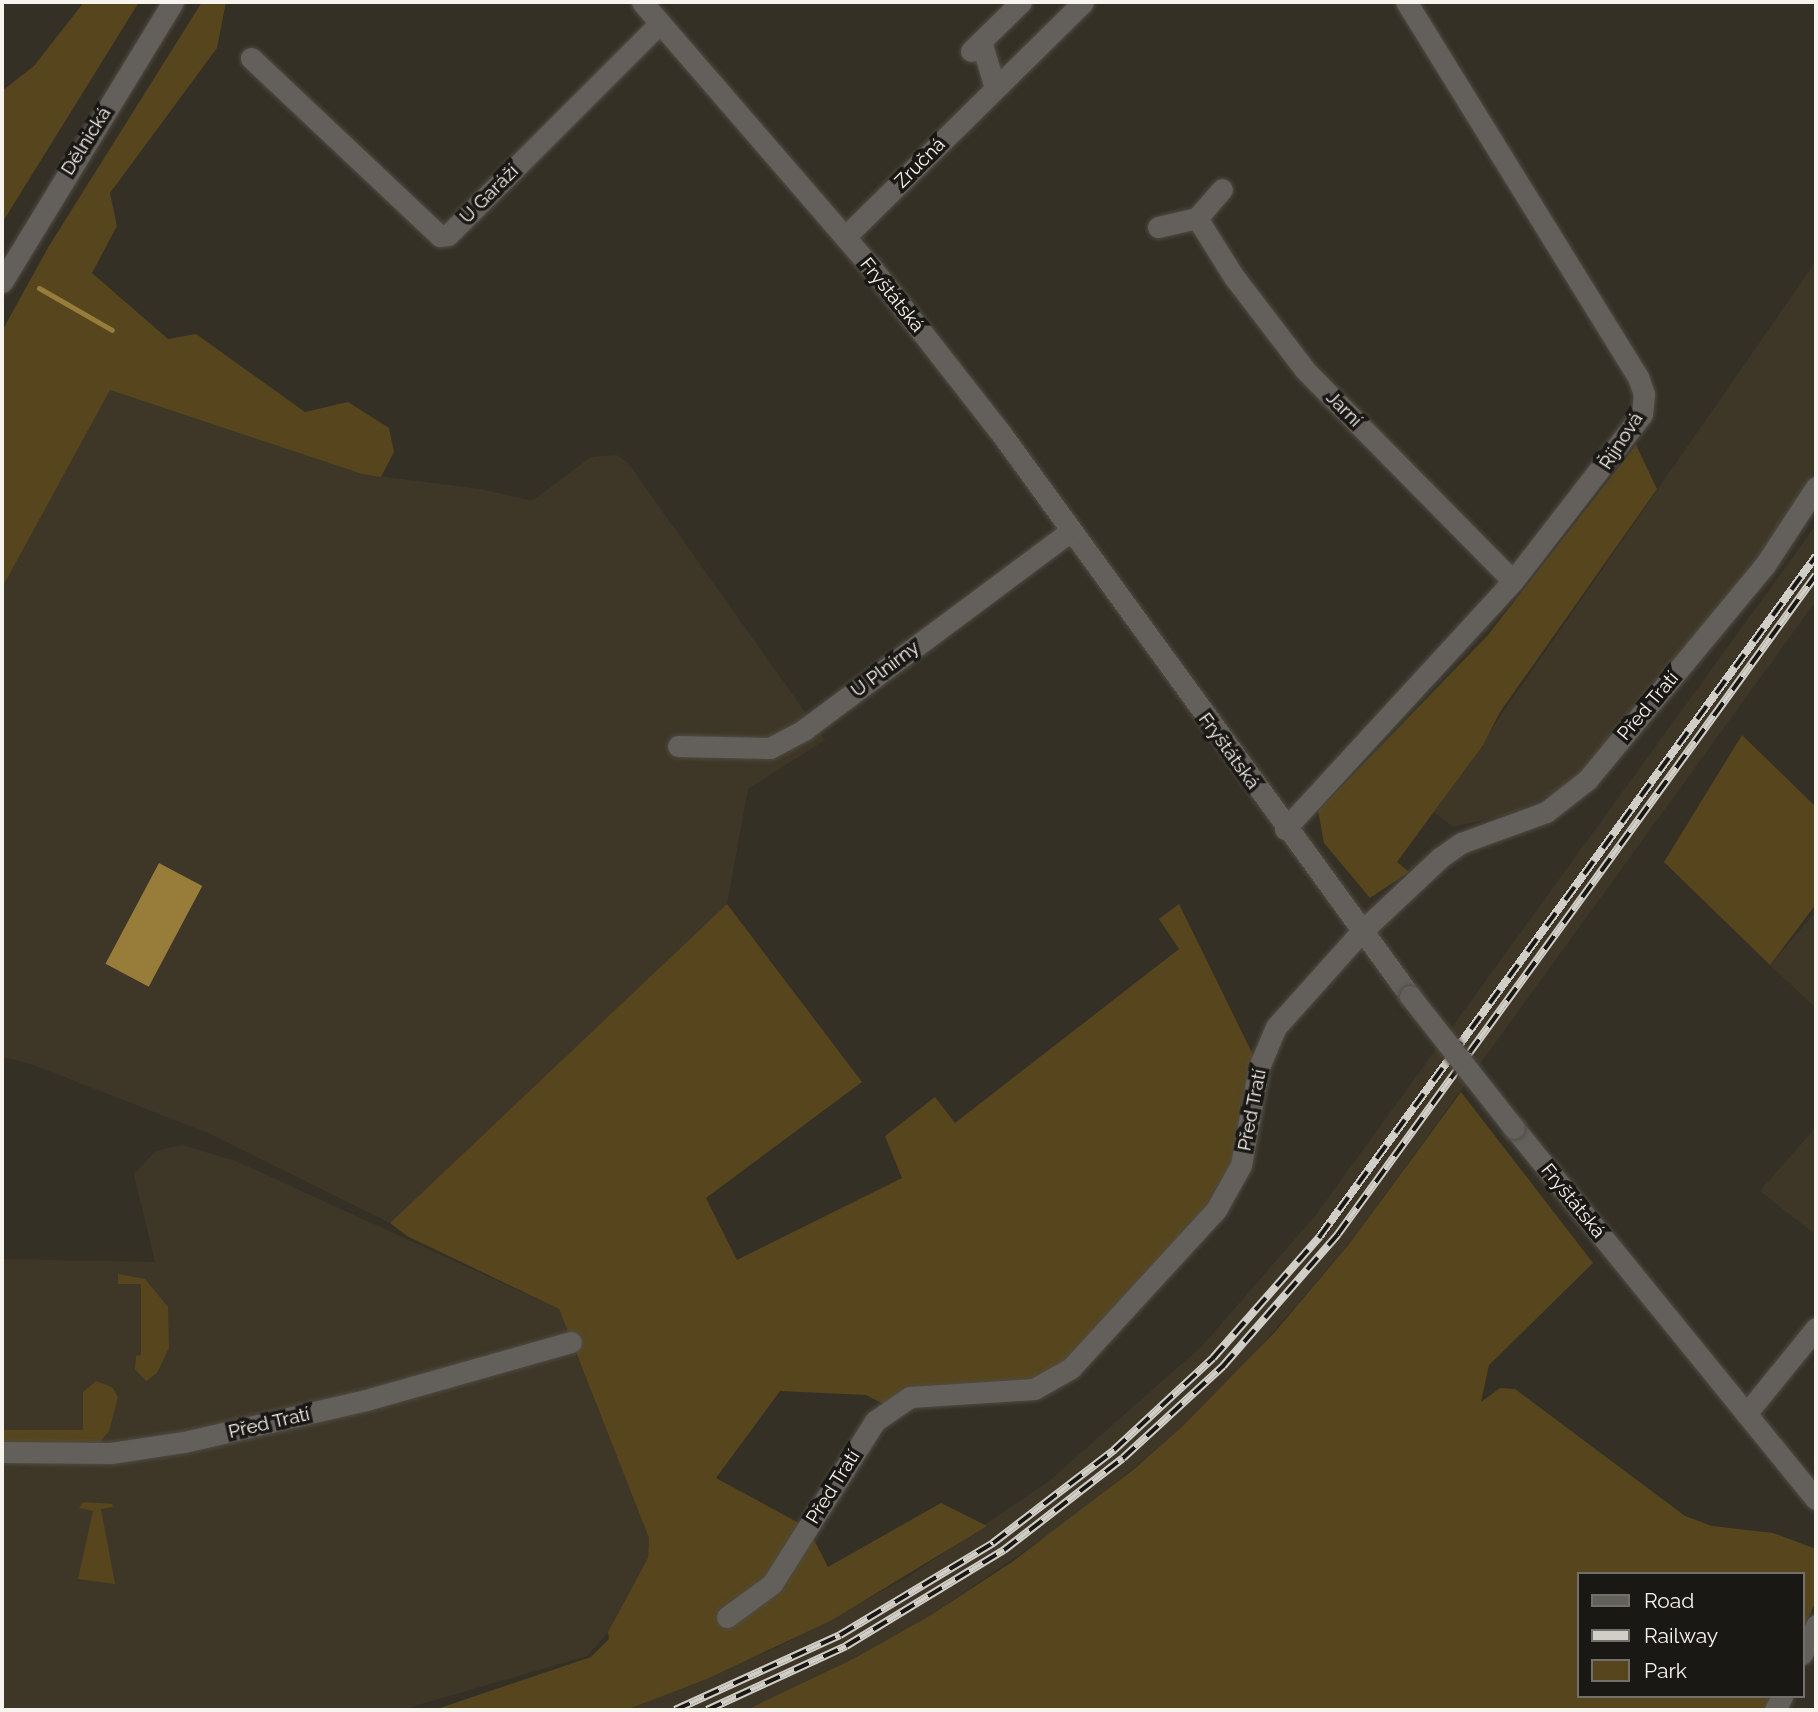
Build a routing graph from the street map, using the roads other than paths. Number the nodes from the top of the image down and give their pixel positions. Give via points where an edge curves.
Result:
1 (173, 2) edge
2 (642, 2) edge
3 (1021, 2) edge
4 (1083, 2) edge
5 (1406, 2) edge
6 (660, 23) junction
7 (251, 58) dead end
8 (995, 88) junction
9 (1222, 189) dead end
10 (1197, 218) junction
11 (1158, 227) dead end
12 (845, 237) junction
13 (2, 282) edge
14 (1816, 487) edge
15 (1071, 531) junction
16 (1513, 581) junction
17 (678, 746) dead end
18 (1285, 829) junction
19 (1360, 933) junction
20 (1816, 1328) edge
21 (571, 1342) dead end
22 (1746, 1414) junction
23 (2, 1452) edge
24 (1816, 1499) edge
25 (727, 1617) dead end
26 (1816, 1625) edge
27 (1804, 1650) edge

1 - 13 street, Dělnická
2 - 6 street, Fryštátská
3 - 8 street via 976,46
4 - 8 street, Zručná
5 - 16 street, Říjnová via 1638,377 1644,394 1642,414 1608,463
6 - 7 street, U Garáží via 449,235 440,236
6 - 12 street, Fryštátská
8 - 12 street, Zručná
9 - 10 street
10 - 11 street
10 - 16 street, Jarní via 1234,277 1305,370
12 - 15 street, Fryštátská via 1000,432
14 - 19 street, Před Tratí via 1765,565 1587,780 1546,812 1461,843
15 - 17 street, U Plnírny via 805,729 770,748
15 - 18 street, Fryštátská
16 - 18 street, Říjnová
18 - 19 street, Fryštátská
19 - 22 street, Fryštátská, bridge
19 - 25 street, Před Tratí via 1276,1027 1259,1067 1241,1165 1216,1210 1071,1368 1034,1389 910,1397 875,1421 772,1584
20 - 22 street
21 - 23 street, Před Tratí via 366,1400 184,1442 111,1453
22 - 24 street, Fryštátská
26 - 27 street

